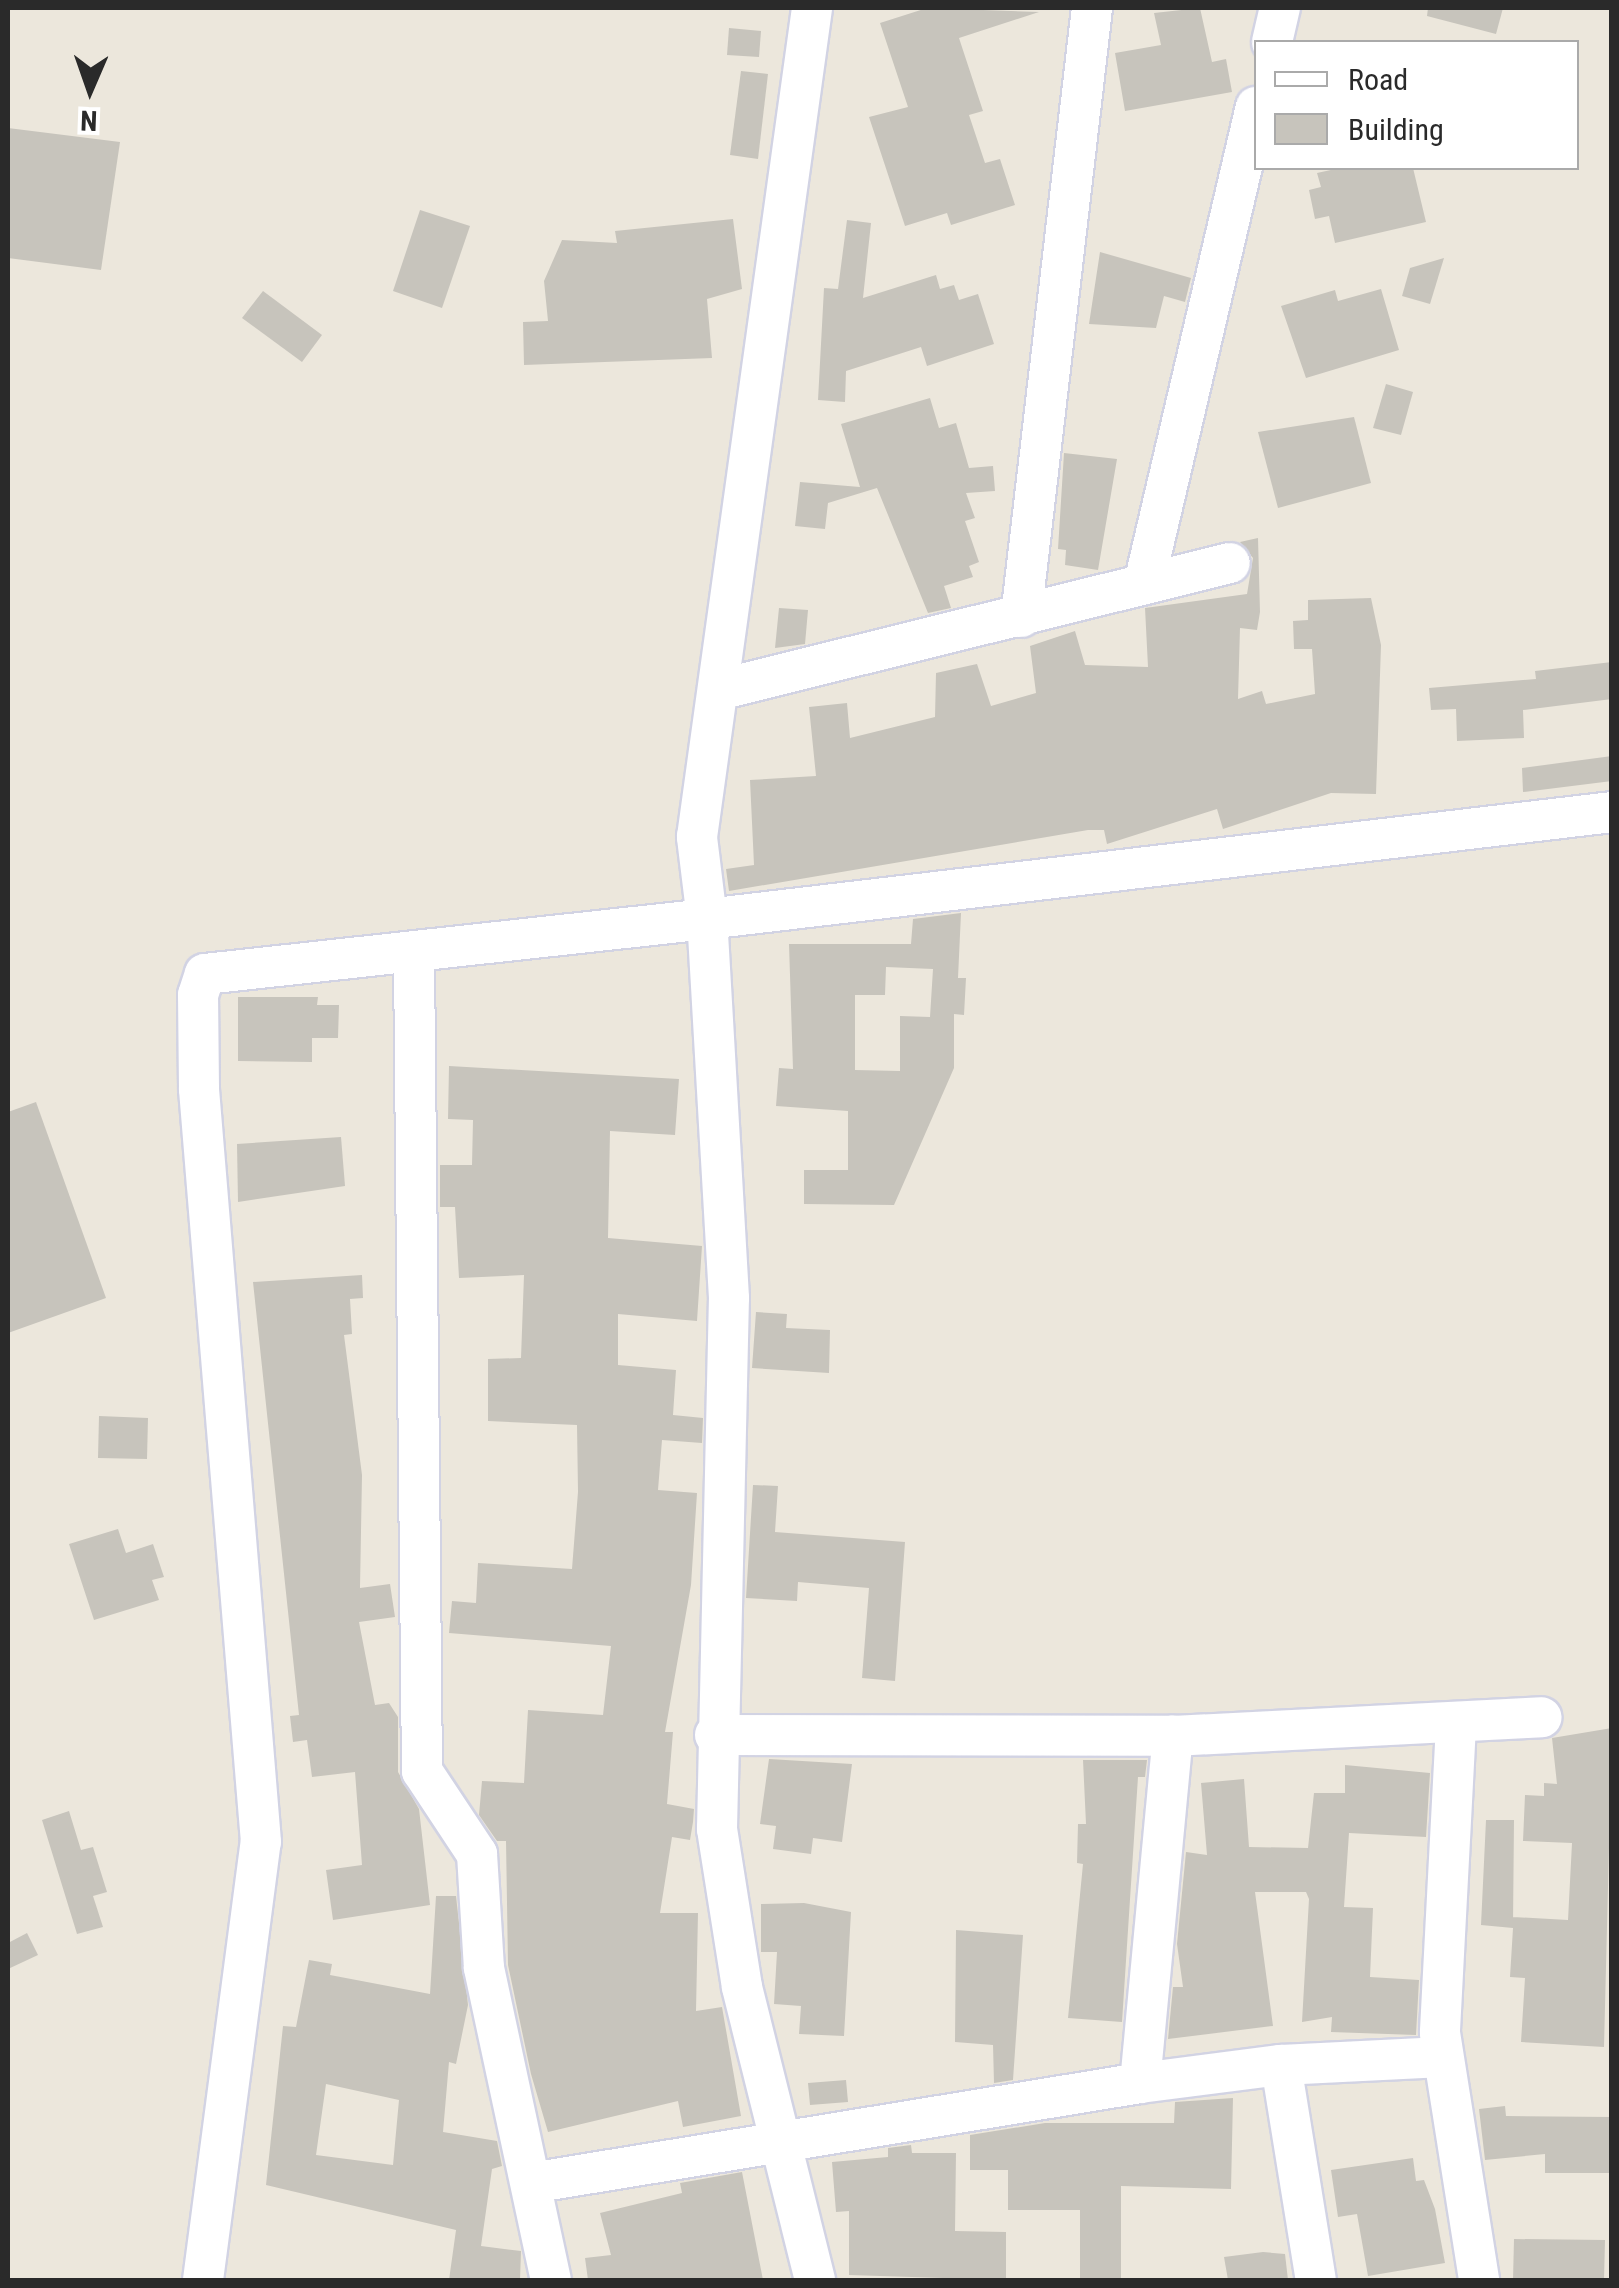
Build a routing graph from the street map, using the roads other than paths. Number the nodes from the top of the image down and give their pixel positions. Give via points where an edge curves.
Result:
1 (812, 8) edge
2 (1092, 8) edge
3 (1280, 8) edge
4 (1272, 40) edge
5 (1254, 116) edge
6 (1230, 563) dead end
7 (1144, 584) junction
8 (1021, 617) junction
9 (722, 689) junction
10 (1612, 812) edge
11 (707, 919) junction
12 (414, 957) junction
13 (1542, 1718) dead end
14 (1456, 1725) junction
15 (716, 1735) junction
16 (1173, 1736) junction
17 (1443, 2058) junction
18 (1281, 2065) junction
19 (1140, 2083) junction
20 (776, 2136) junction
21 (531, 2183) junction
22 (203, 2280) edge
23 (551, 2280) edge
24 (815, 2280) edge
25 (1316, 2280) edge
26 (1479, 2280) edge

1 - 9 street
2 - 8 street
3 - 4 street
5 - 7 street
6 - 7 street
7 - 8 street
8 - 9 street
9 - 11 street via 696,837
10 - 11 street
11 - 12 street
11 - 15 street via 729,1298
12 - 21 street via 422,1771 477,1854 484,1968 508,2107
12 - 22 street via 205,974 198,995 199,1089 261,1842
13 - 14 street
14 - 16 street
14 - 17 street
15 - 16 street
15 - 20 street via 717,1829
16 - 19 street
17 - 18 street
17 - 26 street via 1456,2099
18 - 19 street
18 - 25 street
19 - 20 street
20 - 21 street
20 - 24 street
21 - 23 street

